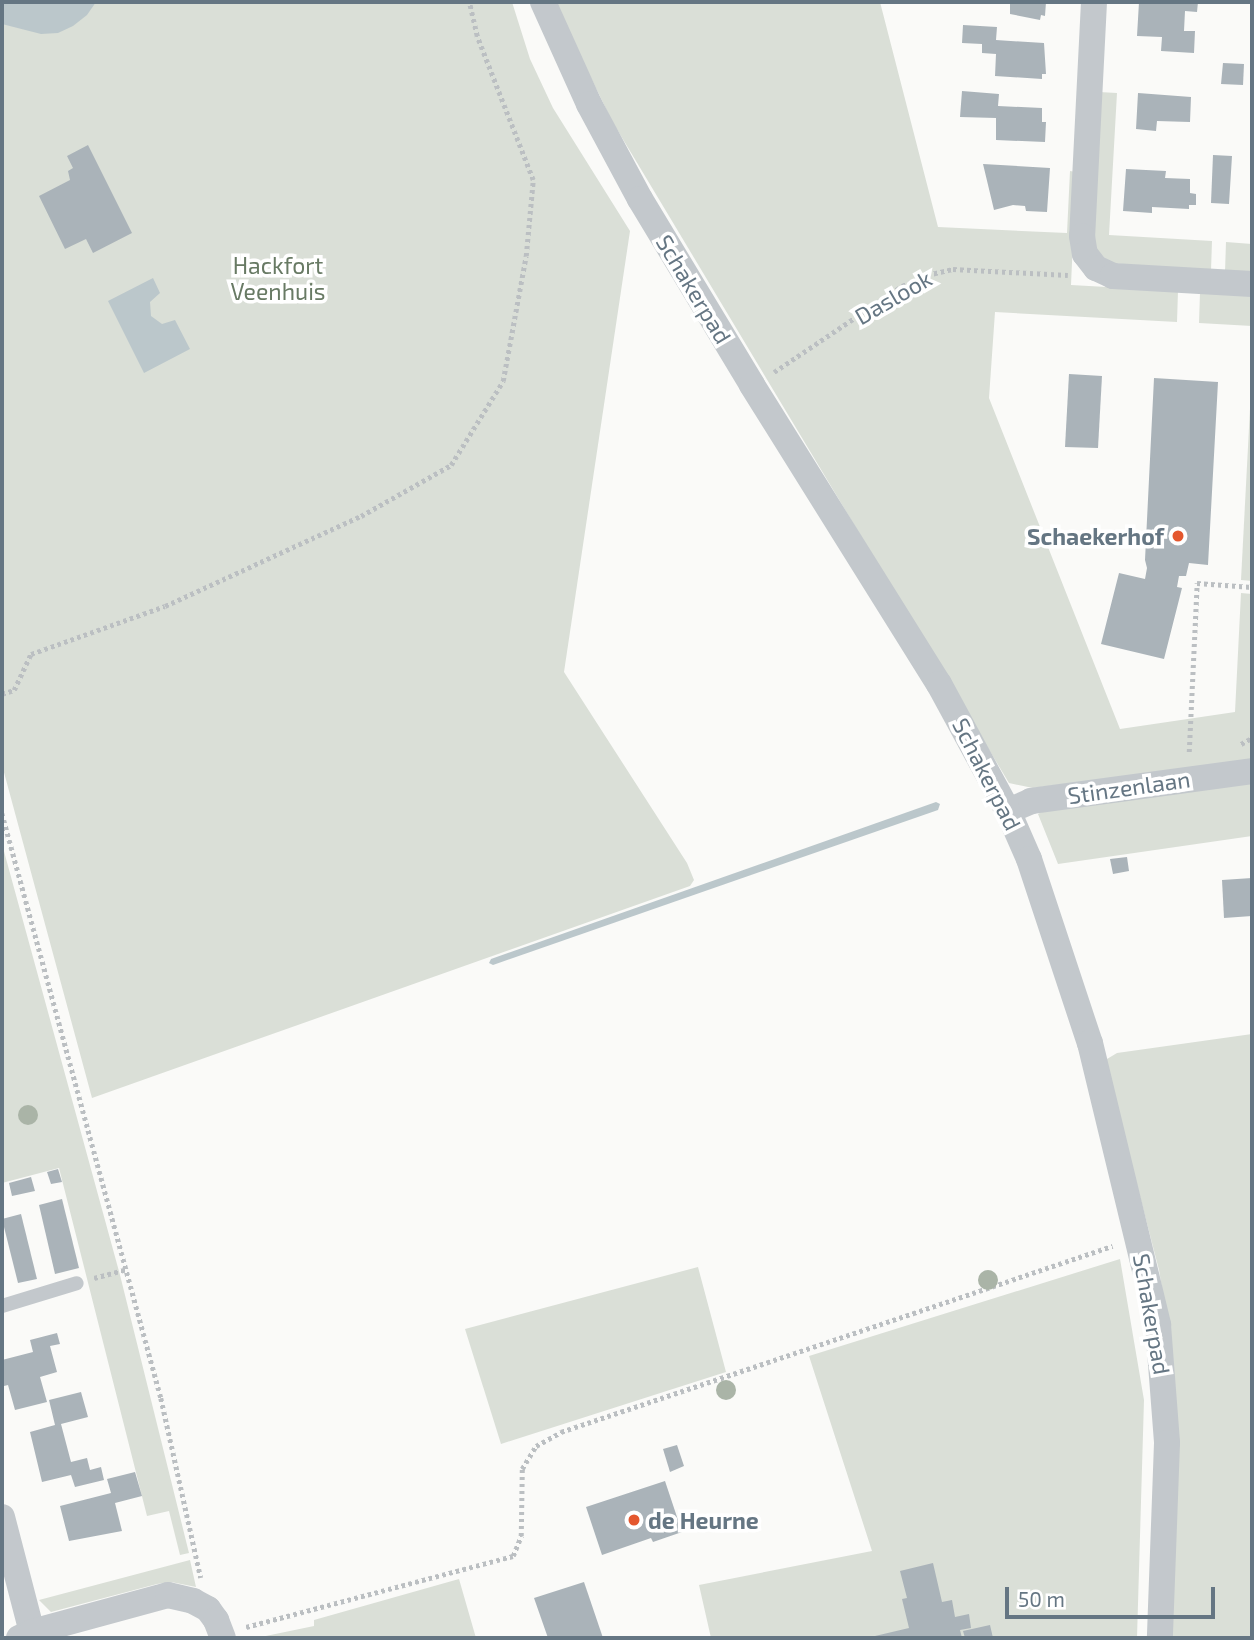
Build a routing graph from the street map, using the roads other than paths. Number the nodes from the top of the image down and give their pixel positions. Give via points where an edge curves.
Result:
1 (542, 2) edge
2 (1094, 2) edge
3 (1252, 284) edge
4 (1252, 771) edge
5 (1008, 811) junction
6 (77, 1283) road end
7 (2, 1306) edge
8 (2, 1517) edge
9 (25, 1635) edge
10 (222, 1636) edge
11 (1160, 1638) edge

1 - 5 street, Schakerpad via 640,199 939,684
2 - 3 street via 1082,236 1090,262 1113,276
4 - 5 street, Stinzenlaan via 1031,801
5 - 11 street, Schakerpad via 1033,870 1090,1043 1155,1312 1167,1443
6 - 7 lane
8 - 9 street
9 - 10 street via 169,1595 208,1609

